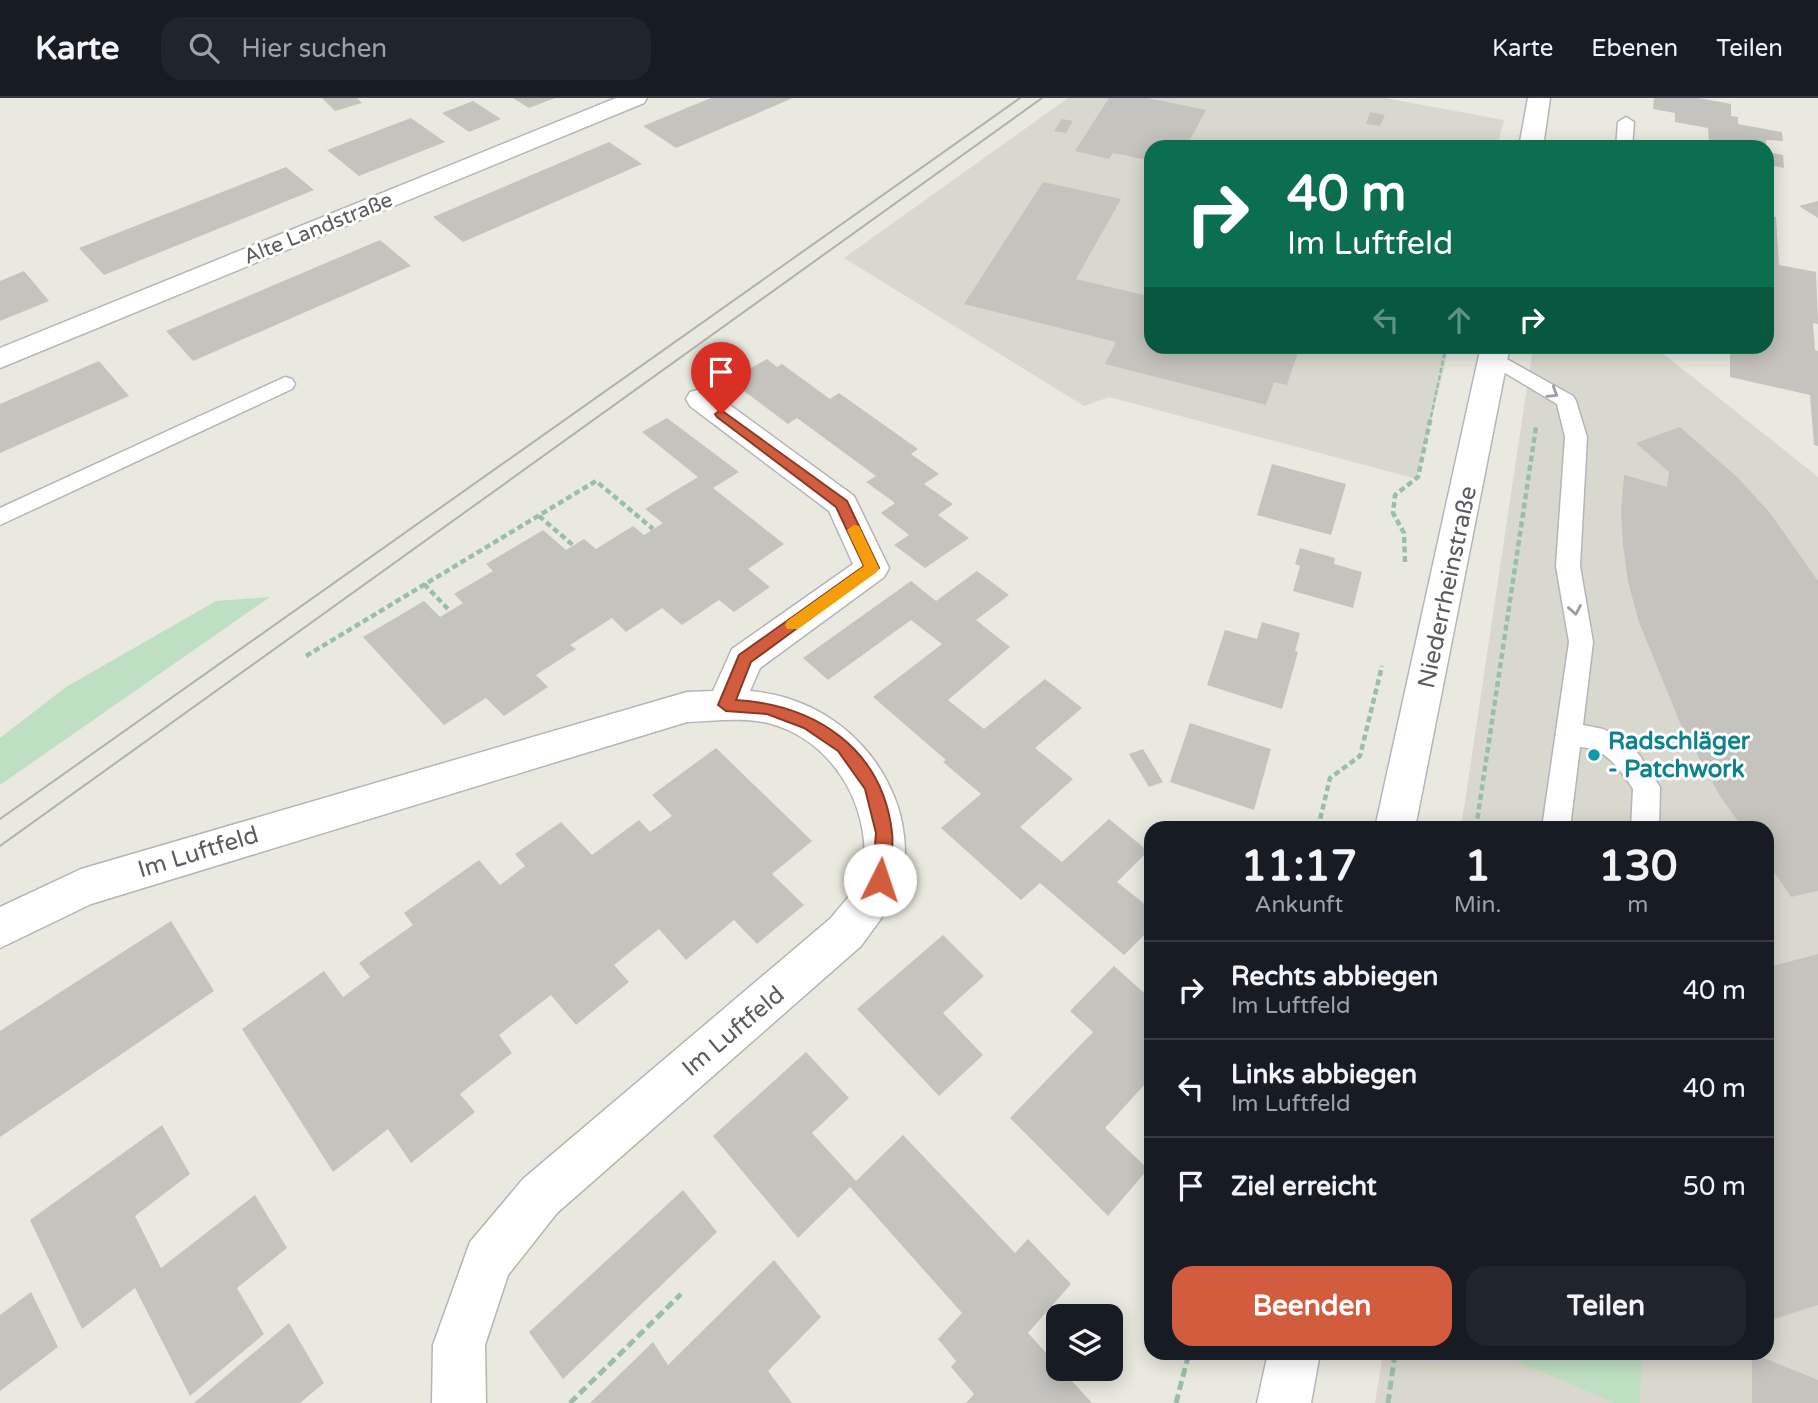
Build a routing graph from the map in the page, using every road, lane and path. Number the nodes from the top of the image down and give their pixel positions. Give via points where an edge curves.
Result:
1 (636, 98) edge
2 (1539, 98) edge
3 (1626, 122) dead end
4 (1533, 140) edge
5 (1624, 140) edge
6 (1444, 354) edge
7 (1495, 354) edge
8 (1498, 354) edge
9 (0, 359) edge
10 (285, 384) dead end
11 (701, 399) dead end
12 (1537, 420) dead end
13 (539, 516) junction
14 (0, 517) edge
15 (653, 529) dead end
16 (574, 545) dead end
17 (1404, 569) dead end
18 (424, 584) junction
19 (450, 611) dead end
20 (306, 656) dead end
21 (1383, 662) dead end
22 (726, 705) junction
23 (1568, 735) junction
24 (1320, 821) edge
25 (1396, 821) edge
26 (1477, 821) edge
27 (1557, 821) edge
28 (1645, 821) edge
29 (0, 928) edge
30 (681, 1294) dead end
31 (1187, 1360) edge
32 (1293, 1360) edge
33 (1394, 1360) edge
34 (459, 1403) edge
35 (570, 1403) edge
36 (1177, 1403) edge
37 (1284, 1403) edge
38 (1388, 1403) edge

1 - 9 street, Alte Landstraße
2 - 4 street
3 - 5 lane
6 - 17 path via 1418,477 1395,495 1393,513 1404,533
7 - 25 street, Niederrheinstraße
8 -> 23 lane via 1566,401 1576,437 1567,566 1581,642
10 - 14 lane
11 - 22 street via 842,504 872,568 745,659
12 - 26 path
13 - 15 path via 596,481
13 - 16 path
13 - 18 path
18 - 19 path
18 - 20 path
21 - 24 path via 1360,756 1330,778
22 - 29 street, Im Luftfeld via 687,707 147,867 80,888
22 - 34 street, Im Luftfeld via 767,708 810,724 843,746 872,786 884,833 880,880 846,932 540,1196 488,1260 458,1345
23 - 27 lane
23 - 28 lane via 1594,737 1617,748 1647,787
30 - 35 path
31 - 36 path
32 - 37 street
33 - 38 path

